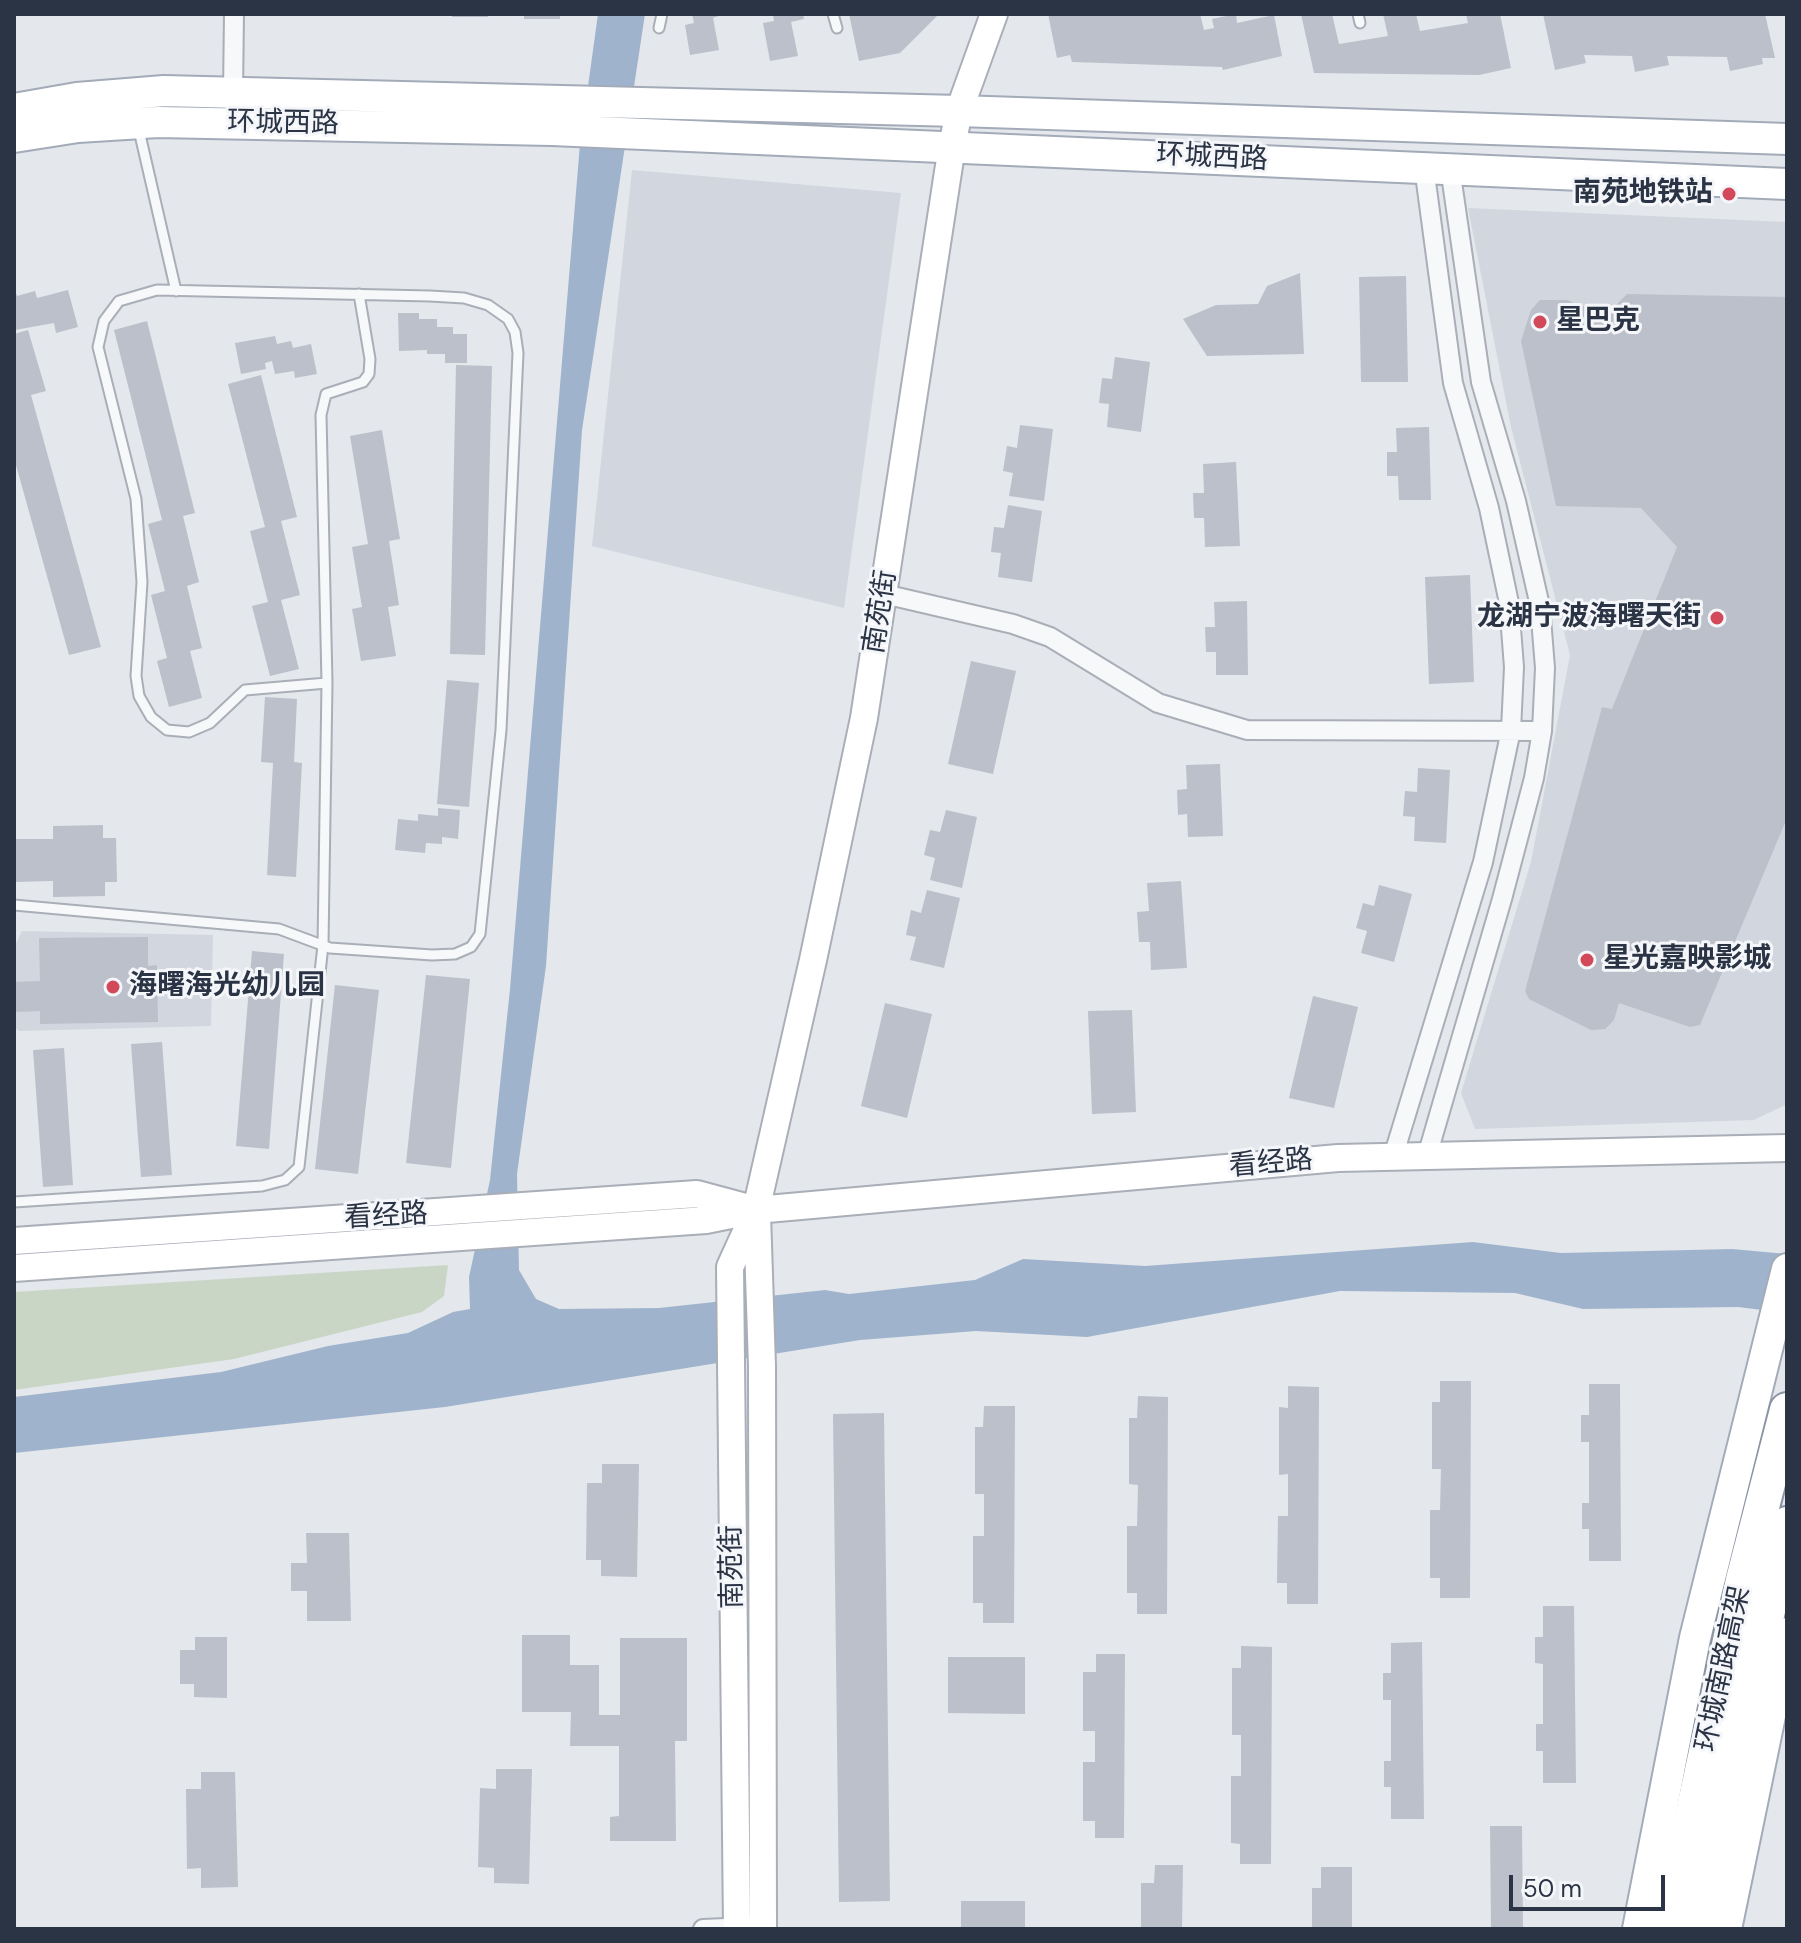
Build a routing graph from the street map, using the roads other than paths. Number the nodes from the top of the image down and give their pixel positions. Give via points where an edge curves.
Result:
1 (234, 14) edge
2 (662, 14) edge
3 (833, 14) edge
4 (994, 14) edge
5 (659, 28) dead end
6 (837, 28) dead end
7 (233, 92) junction
8 (14, 109) edge
9 (959, 111) junction
10 (637, 118) junction
11 (137, 123) junction
12 (14, 137) edge
13 (1787, 139) edge
14 (952, 146) junction
15 (1437, 168) junction
16 (1787, 184) edge
17 (176, 291) junction
18 (359, 294) junction
19 (884, 594) junction
20 (327, 683) junction
21 (1511, 730) junction
22 (1542, 731) junction
23 (14, 905) edge
24 (323, 945) junction
25 (1787, 1148) edge
26 (1427, 1156) junction
27 (1393, 1157) junction
28 (14, 1202) edge
29 (756, 1210) junction
30 (450, 1225) junction
31 (14, 1241) edge
32 (14, 1268) edge
33 (1787, 1269) edge
34 (1787, 1410) edge
35 (1787, 1524) edge
36 (1787, 1633) edge
37 (750, 1928) edge
38 (703, 1929) edge
39 (1638, 1929) edge
40 (1668, 1929) edge
41 (1698, 1929) edge
42 (1726, 1929) edge

1 - 7 street
2 - 5 lane
3 - 6 lane
4 - 9 street, 南苑街
7 - 8 main road, 环城西路 via 164,91
7 - 10 main road, 环城西路 via 548,99
9 - 10 main road, 环城西路
9 - 13 main road, 环城西路
9 - 14 street, 南苑街
10 - 11 main road, 环城西路 via 552,130
10 - 14 main road, 环城西路
11 - 12 main road, 环城西路
11 - 17 lane
14 - 15 main road, 环城西路
14 - 19 street, 南苑街
15 - 16 main road, 环城西路
15 - 21 street via 1453,383 1489,508 1509,603
15 - 22 street via 1481,382 1540,606 1545,668
17 - 18 lane
17 - 20 lane via 137,293 119,301 104,321 98,347 136,499 142,582 139,696 151,717 167,730 189,732 210,723 245,690
18 - 20 lane via 369,374 363,382 326,394 321,415
18 - 24 lane via 464,298 488,305 508,319 515,332 501,730 480,934 471,947 432,955
19 - 21 street via 1050,637 1158,703 1247,730
19 - 29 street, 南苑街 via 864,718
20 - 24 lane
21 - 22 street
21 - 27 street via 1483,862
22 - 26 street via 1502,899
23 - 24 lane via 279,929
24 - 28 lane via 303,1143 299,1167 285,1180 262,1186
25 - 26 street, 看经路
26 - 27 street, 看经路
27 - 29 street, 看经路
29 - 30 street, 看经路 via 706,1220
29 - 37 street, 南苑街 via 762,1366
29 - 37 street, 南苑街 via 730,1267
30 - 31 street, 看经路
30 - 32 street, 看经路
33 - 39 main road via 1695,1638
34 - 40 highway, 环城南路高架 via 1743,1580
35 - 41 highway, 环城南路高架
36 - 42 main road
37 - 38 street

